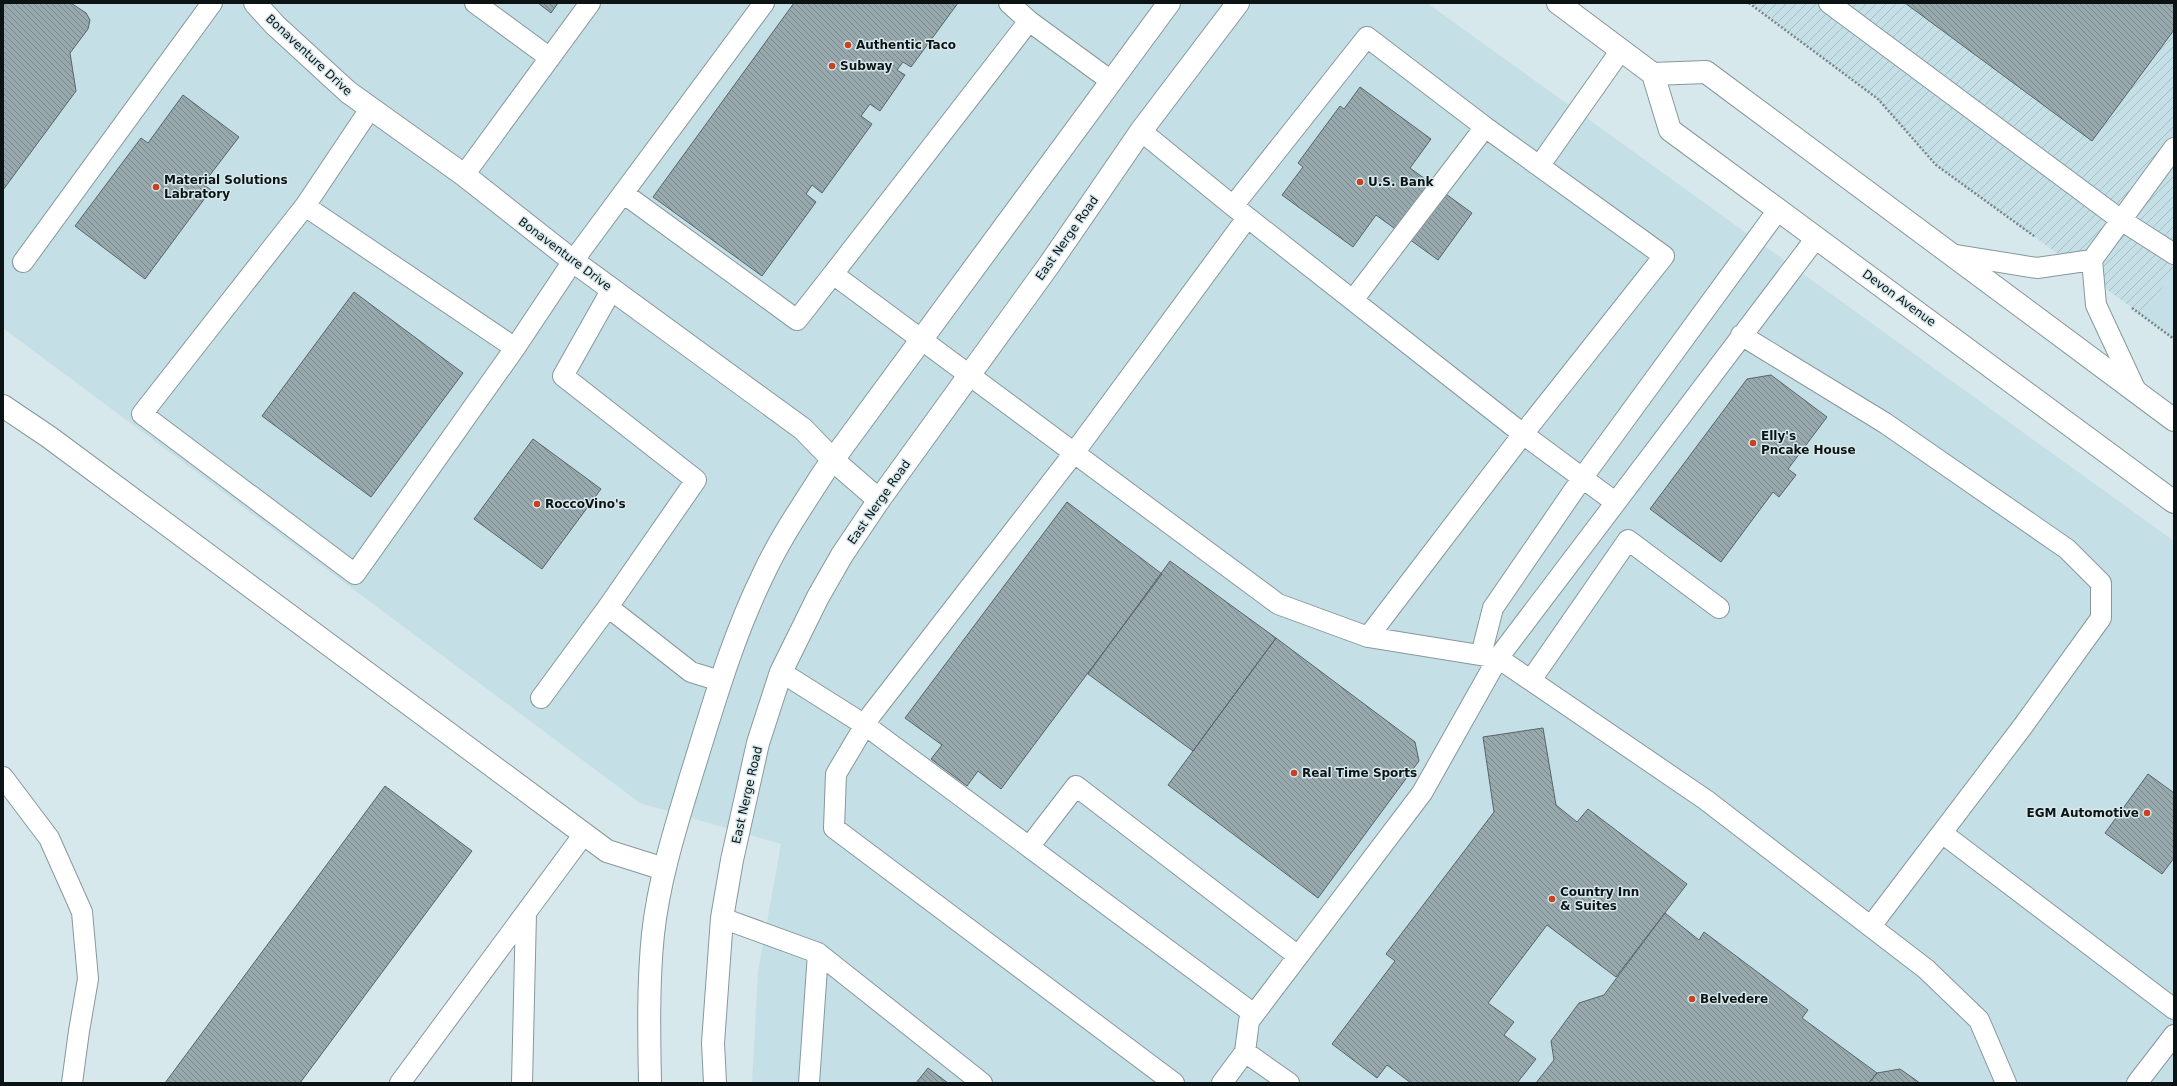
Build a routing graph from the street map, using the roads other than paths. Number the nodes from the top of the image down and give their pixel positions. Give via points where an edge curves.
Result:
1 (212, 3) edge
2 (255, 3) edge
3 (475, 3) edge
4 (590, 3) edge
5 (764, 3) edge
6 (1008, 3) edge
7 (1169, 3) edge
8 (1238, 3) edge
9 (1558, 3) edge
10 (1829, 3) edge
11 (1029, 21) junction
12 (1621, 50) junction
13 (550, 58) junction
14 (1653, 74) junction
15 (1111, 81) junction
16 (370, 109) junction
17 (1485, 127) junction
18 (1141, 131) junction
19 (2174, 148) edge
20 (1540, 165) junction
21 (464, 175) junction
22 (623, 193) junction
23 (305, 206) junction
24 (1778, 210) junction
25 (1240, 212) junction
26 (2121, 220) junction
27 (1816, 238) junction
28 (1950, 254) junction
29 (2174, 254) edge
30 (573, 261) junction
31 (23, 262) dead end
32 (2082, 262) junction
33 (833, 274) junction
34 (612, 289) junction
35 (1353, 300) junction
36 (1741, 335) junction
37 (922, 340) junction
38 (515, 348) junction
39 (970, 375) junction
40 (2137, 393) junction
41 (3, 406) edge
42 (2174, 420) edge
43 (1523, 434) junction
44 (1074, 453) junction
45 (834, 461) junction
46 (1583, 477) junction
47 (879, 500) junction
48 (1615, 502) junction
49 (2174, 502) edge
50 (608, 607) junction
51 (1719, 608) dead end
52 (1368, 636) junction
53 (1490, 656) junction
54 (781, 672) junction
55 (1531, 680) junction
56 (720, 681) junction
57 (541, 698) dead end
58 (865, 725) junction
59 (3, 777) edge
60 (1942, 833) junction
61 (584, 834) junction
62 (1029, 847) junction
63 (664, 869) junction
64 (526, 913) junction
65 (722, 918) junction
66 (1871, 926) junction
67 (818, 953) junction
68 (1298, 956) junction
69 (2174, 1009) edge
70 (1254, 1014) junction
71 (2174, 1035) edge
72 (1245, 1052) junction
73 (72, 1083) edge
74 (400, 1083) edge
75 (522, 1083) edge
76 (650, 1083) edge
77 (715, 1083) edge
78 (809, 1083) edge
79 (982, 1083) edge
80 (1174, 1083) edge
81 (1222, 1083) edge
82 (1289, 1083) edge
83 (2006, 1083) edge
84 (2137, 1083) edge

1 - 31 lane
2 - 16 main road, Bonaventure Drive via 274,25
3 - 13 lane
4 - 13 lane
5 - 22 lane
6 - 11 lane
7 - 15 main road
8 - 18 main road, East Nerge Road
9 - 12 main road
10 - 26 lane
11 - 15 lane
11 - 33 lane
12 - 14 main road
12 - 20 lane
13 - 21 lane
14 - 24 main road, Devon Avenue via 1670,130
14 - 28 main road via 1706,72
15 - 37 main road
16 - 21 main road, Bonaventure Drive
16 - 23 lane
17 - 20 lane
17 - 25 lane via 1367,37
17 - 35 lane
18 - 25 lane
18 - 39 main road, East Nerge Road
19 - 26 lane
20 - 43 lane via 1664,256
21 - 30 main road, Bonaventure Drive
22 - 30 lane
22 - 33 lane via 797,320
23 - 38 lane
23 - 38 lane via 142,414 355,574
24 - 27 main road, Devon Avenue
24 - 46 lane
25 - 35 lane
25 - 44 lane
26 - 29 lane
26 - 32 lane
27 - 36 lane
27 - 49 main road, Devon Avenue
28 - 32 lane via 2037,268
28 - 40 main road
30 - 34 main road, Bonaventure Drive
30 - 38 lane
32 - 40 lane via 2094,280 2096,305
33 - 37 lane
34 - 45 main road, Bonaventure Drive via 803,429
34 - 50 lane via 563,376 696,480
35 - 43 lane
36 - 48 lane
36 - 60 lane via 1885,423 2067,549 2102,583 2101,618
37 - 39 lane
37 - 45 main road
39 - 44 lane
39 - 47 main road, East Nerge Road
40 - 42 main road
41 - 61 main road
43 - 46 lane
43 - 52 lane
44 - 52 lane via 1278,604
44 - 58 lane
45 - 47 main road, Bonaventure Drive
45 - 56 main road via 788,528 763,573 741,622
46 - 48 lane
46 - 53 lane via 1493,608
47 - 54 main road, East Nerge Road via 825,585
48 - 53 lane
50 - 56 lane via 691,672
50 - 57 lane
51 - 55 lane via 1628,540
52 - 53 lane
53 - 55 lane
53 - 68 lane via 1422,793
54 - 58 lane
54 - 65 main road, East Nerge Road via 758,743
55 - 66 lane via 1729,816
56 - 63 main road
58 - 62 lane
58 - 80 lane via 836,774 834,828
59 - 73 lane via 49,838 82,912 88,980 78,1030
60 - 66 lane
60 - 69 lane
61 - 63 main road via 607,851
61 - 64 lane
62 - 68 lane via 1076,786
62 - 70 lane
63 - 76 main road via 653,934
64 - 74 lane
64 - 75 lane
65 - 67 lane
65 - 77 main road, East Nerge Road via 713,1043
66 - 83 lane via 1926,969 1978,1020
67 - 78 lane
67 - 79 lane
68 - 70 lane
70 - 72 lane via 1249,1021
71 - 84 lane
72 - 81 lane
72 - 82 lane

